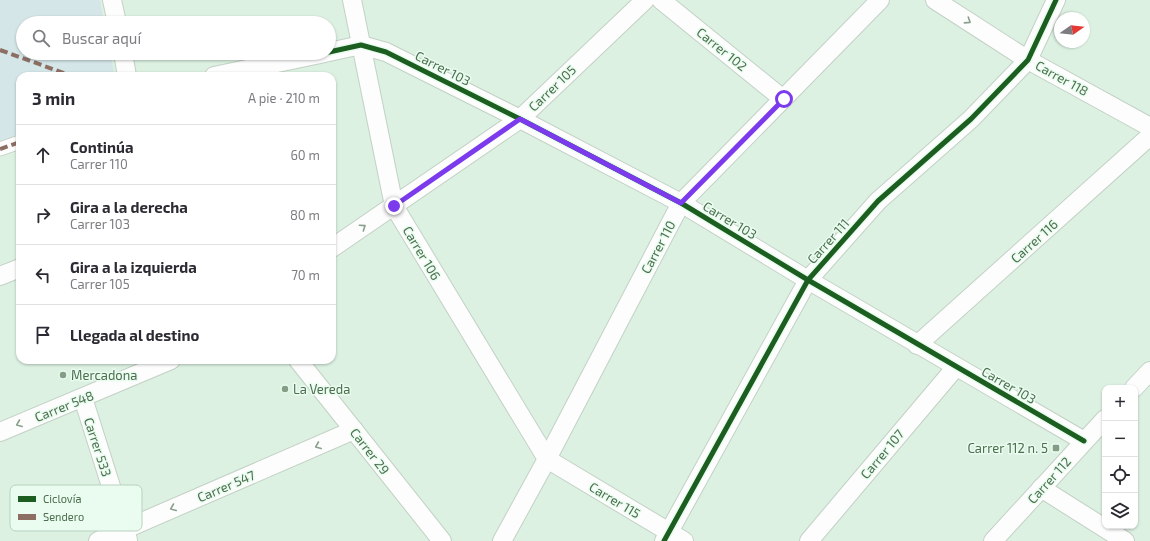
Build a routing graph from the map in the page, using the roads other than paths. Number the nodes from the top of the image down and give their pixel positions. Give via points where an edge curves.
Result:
1 (112, 0) edge
2 (352, 0) edge
3 (645, 0) edge
4 (661, 0) edge
5 (880, 0) edge
6 (935, 0) edge
7 (1056, 0) edge
8 (115, 16) edge
9 (362, 45) junction
10 (336, 51) edge
11 (124, 60) edge
12 (291, 60) edge
13 (1028, 60) junction
14 (126, 72) edge
15 (233, 72) edge
16 (784, 99) junction
17 (520, 119) junction
18 (1150, 127) edge
19 (1150, 136) edge
20 (16, 143) edge
21 (0, 149) edge
22 (681, 203) junction
23 (394, 206) junction
24 (336, 245) edge
25 (16, 270) edge
26 (0, 276) edge
27 (808, 280) junction
28 (917, 345) junction
29 (162, 364) edge
30 (301, 364) edge
31 (956, 367) junction
32 (1150, 371) edge
33 (1137, 385) edge
34 (83, 398) junction
35 (1103, 421) edge
36 (354, 430) junction
37 (0, 432) edge
38 (1084, 441) junction
39 (547, 459) junction
40 (111, 485) edge
41 (1041, 488) junction
42 (142, 528) edge
43 (127, 535) edge
44 (666, 537) edge
45 (98, 541) edge
46 (442, 541) edge
47 (502, 541) edge
48 (684, 541) edge
49 (809, 541) edge
50 (993, 541) edge
51 (1125, 541) edge

1 - 8 street
2 - 9 street, Carrer 106
3 - 17 street, Carrer 105
4 - 16 street, Carrer 102
5 - 16 street, Carrer 110
6 -> 13 street, Carrer 118
7 - 13 street, Carrer 111
9 - 10 street, Carrer 103
9 - 17 street, Carrer 103 via 386,52
9 - 23 street, Carrer 106
11 - 14 street
12 - 15 street
13 - 18 street, Carrer 118
13 - 27 street, Carrer 111 via 971,119 878,201
16 - 22 street, Carrer 110
17 - 22 street, Carrer 103
17 - 23 street, Carrer 105
19 - 28 street, Carrer 116
20 - 21 street
22 - 27 street, Carrer 103
22 - 39 street, Carrer 110
24 -> 23 street, Carrer 105
23 - 39 street, Carrer 106
25 - 26 street
27 - 28 street, Carrer 103
27 - 44 street, Carrer 111
28 - 31 street, Carrer 103
29 - 34 street, Carrer 548
30 - 36 street, Carrer 29
31 - 38 street, Carrer 103
31 - 49 street, Carrer 107
32 - 33 street
34 -> 37 street, Carrer 548
34 - 40 street, Carrer 533
35 - 38 street, Carrer 112
36 -> 42 street, Carrer 547
36 - 46 street, Carrer 29
38 - 41 street, Carrer 112
39 - 44 street, Carrer 115
39 - 47 street, Carrer 110
41 - 50 street, Carrer 112
41 - 51 street
43 - 45 street, Carrer 547
44 - 48 street, Carrer 115

